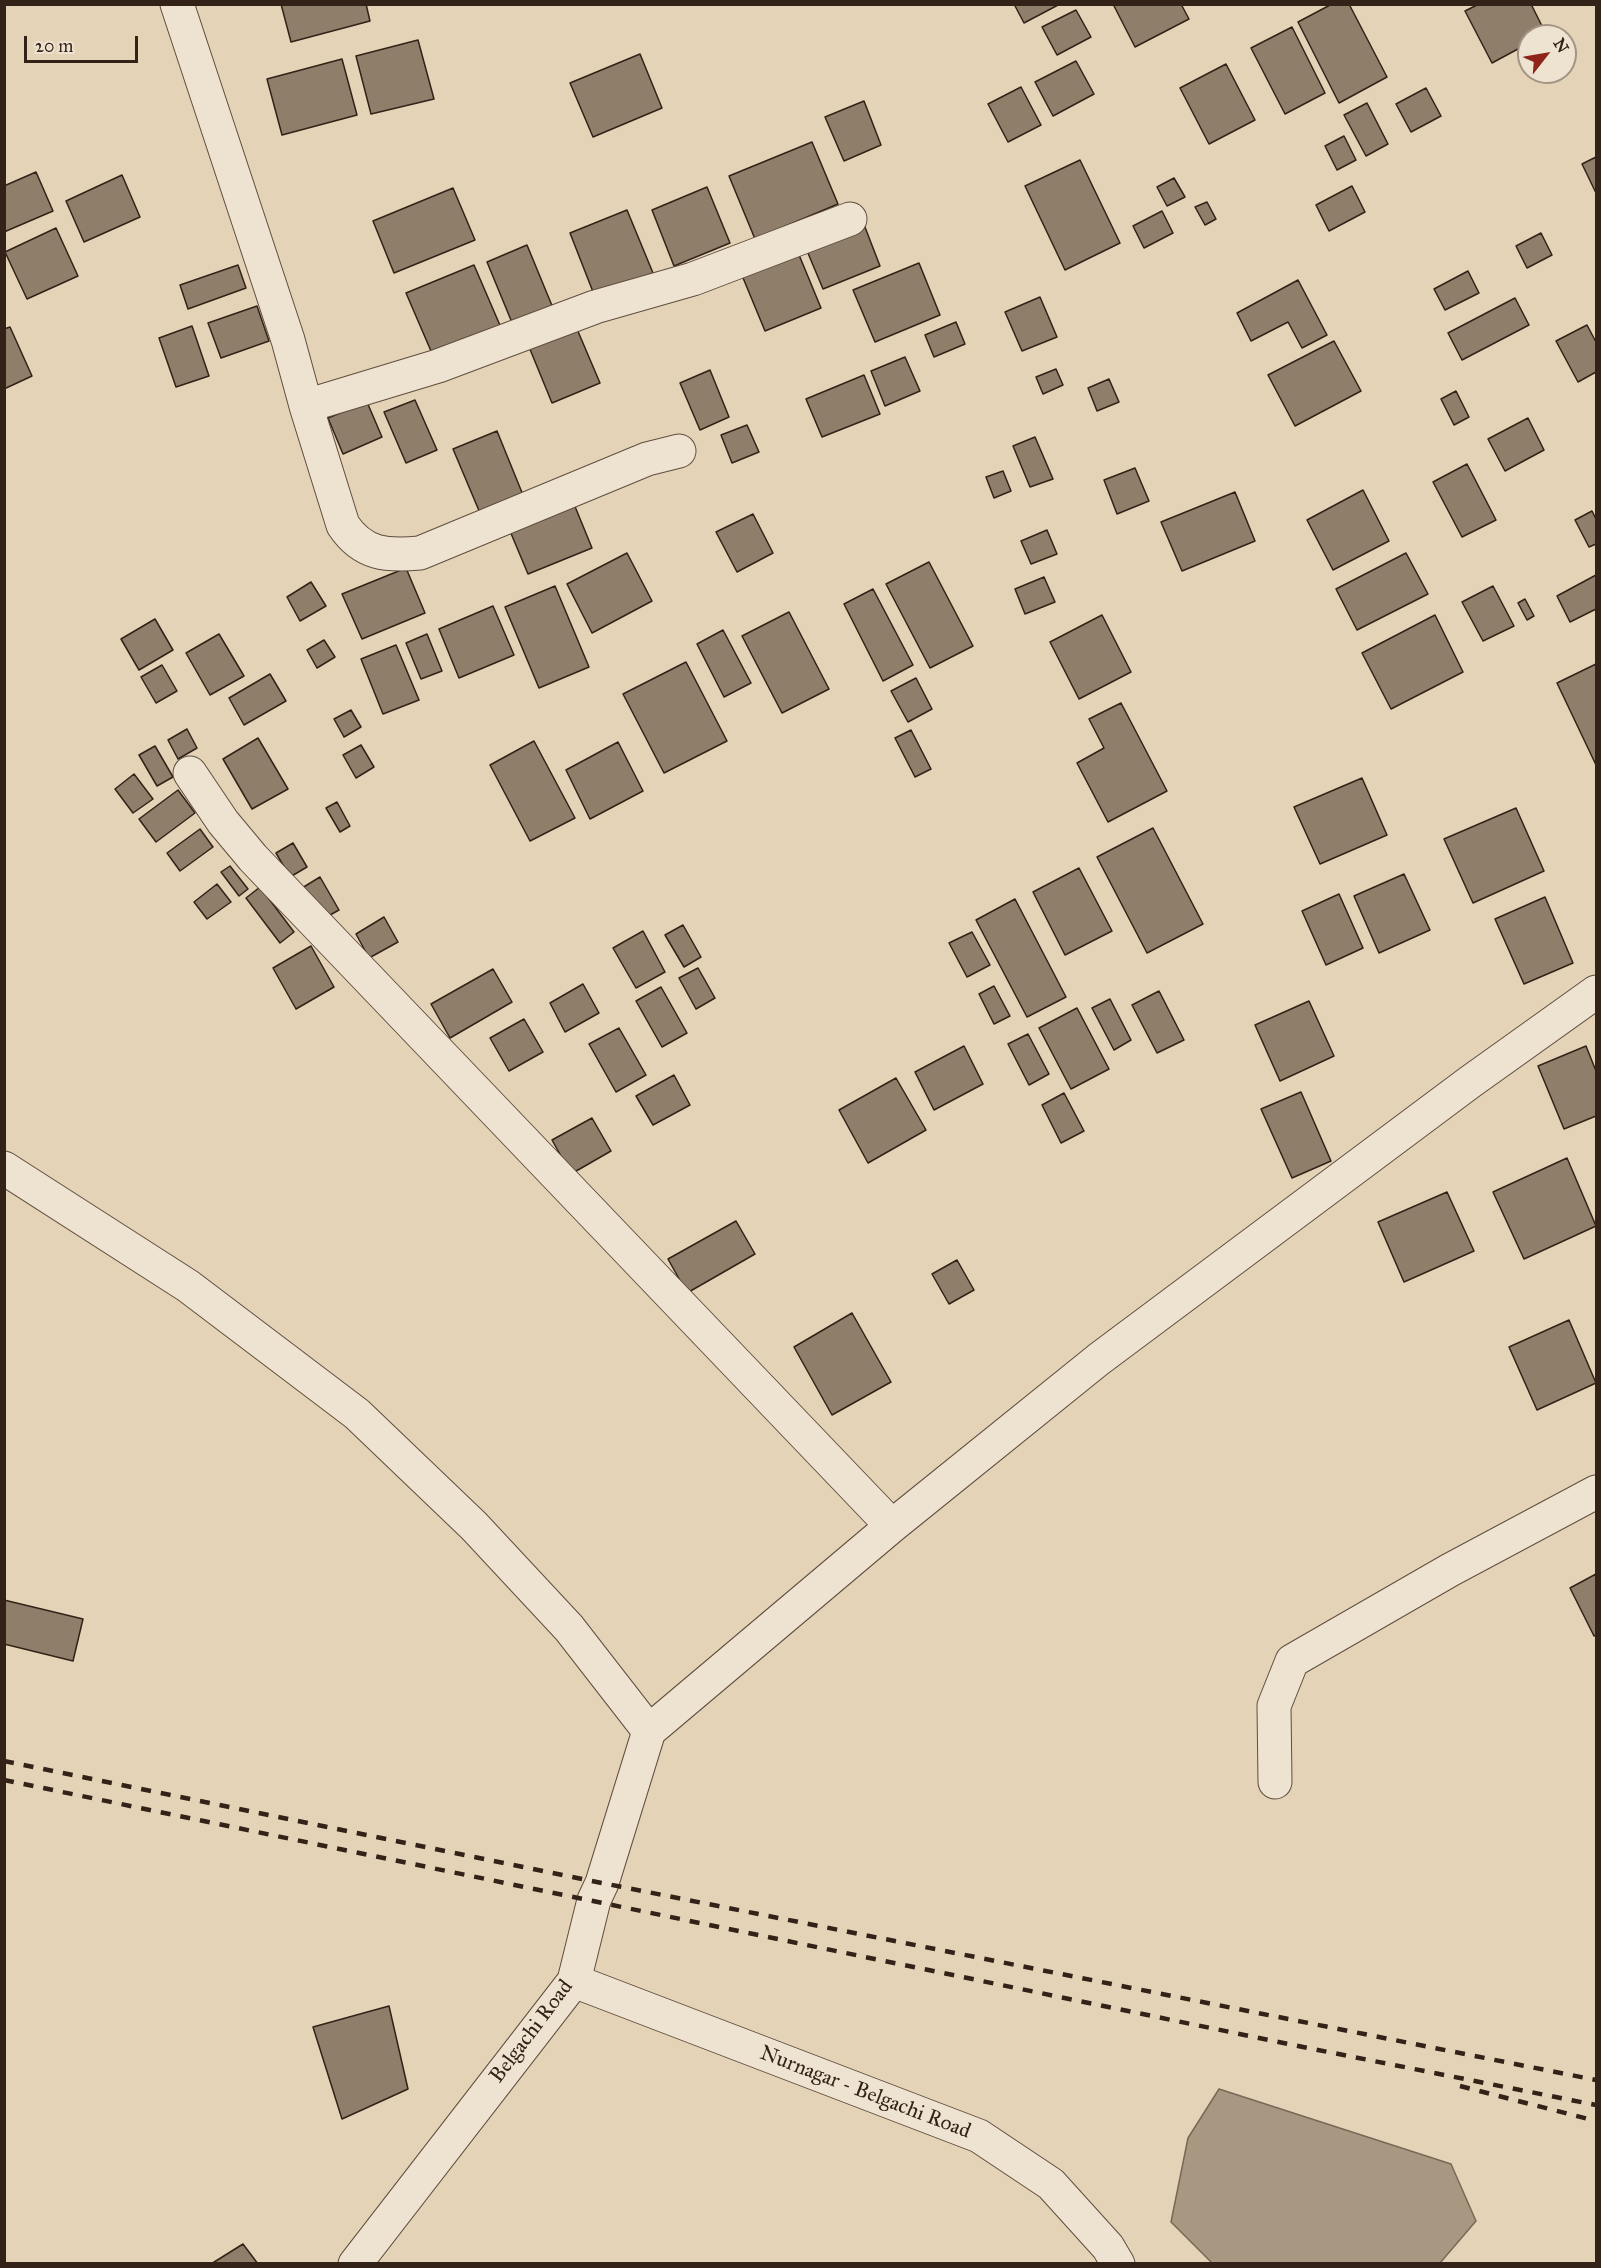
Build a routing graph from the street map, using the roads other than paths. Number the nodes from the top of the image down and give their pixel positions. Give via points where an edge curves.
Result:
1 (177, 4) edge
2 (850, 219) dead end
3 (306, 406) junction
4 (679, 451) dead end
5 (190, 773) dead end
6 (1596, 992) edge
7 (4, 1168) edge
8 (1596, 1492) edge
9 (892, 1526) junction
10 (649, 1731) junction
11 (1275, 1782) dead end
12 (574, 1981) junction
13 (355, 2264) edge
14 (1118, 2264) edge

1 - 3 street via 288,340
2 - 3 street via 693,279 595,307 438,366
3 - 4 street via 343,525 364,548 387,554 420,553 647,459
5 - 9 street via 253,858
6 - 9 street via 1099,1359
7 - 10 street via 188,1286 357,1414 474,1526 569,1628
8 - 11 street via 1292,1661 1274,1706
9 - 10 street
10 - 12 street, Belgachi Road via 594,1900
12 - 13 street, Belgachi Road
12 - 14 street, Nurnagar - Belgachi Road via 979,2136 1051,2184 1108,2247

